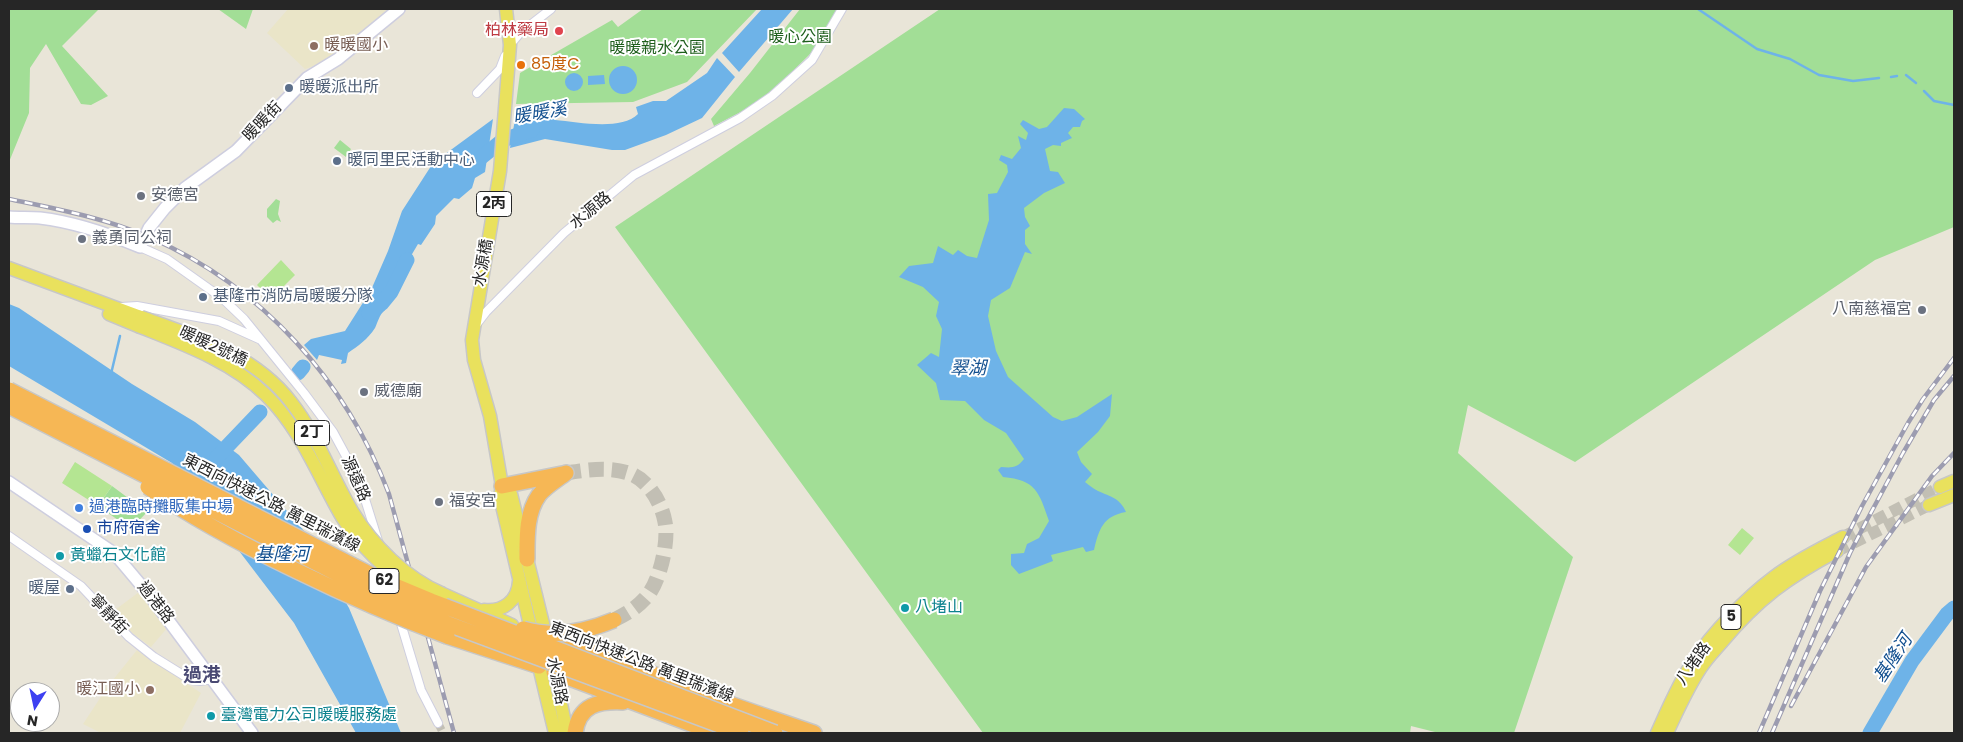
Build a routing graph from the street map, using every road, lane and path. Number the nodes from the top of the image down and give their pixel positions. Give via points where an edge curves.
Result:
1 (399, 9) edge
2 (506, 9) edge
3 (551, 9) edge
4 (842, 9) edge
5 (510, 46) junction
6 (477, 93) dead end
7 (10, 218) edge
8 (140, 247) junction
9 (9, 268) edge
10 (9, 276) edge
11 (116, 308) junction
12 (139, 321) junction
13 (473, 328) junction
14 (261, 339) junction
15 (9, 390) edge
16 (9, 406) edge
17 (119, 464) junction
18 (1954, 481) edge
19 (9, 482) edge
20 (502, 486) junction
21 (1940, 487) tunnel mouth
22 (1954, 495) edge
23 (1929, 505) tunnel mouth
24 (9, 536) edge
25 (1844, 537) tunnel mouth
26 (1837, 551) tunnel mouth
27 (527, 559) junction
28 (518, 576) junction
29 (437, 600) junction
30 (472, 607) junction
31 (614, 620) tunnel mouth
32 (532, 634) junction
33 (547, 638) junction
34 (539, 666) junction
35 (554, 672) junction
36 (212, 679) junction
37 (643, 705) junction
38 (438, 723) tunnel mouth
39 (712, 732) edge
40 (252, 733) edge
41 (555, 733) edge
42 (567, 733) edge
43 (575, 733) edge
44 (740, 733) edge
45 (775, 733) edge
46 (814, 733) edge
47 (1657, 733) edge
48 (1667, 733) edge

1 - 8 street, 暖暖街 via 338,59 307,78 236,150 185,188 149,228
2 - 5 main road, 2丙
3 - 5 street via 520,33
4 - 13 street, 水源路 via 812,60 772,96 740,118 634,176 564,233
5 - 6 street via 500,69
5 - 13 main road, 水源橋 / 2丙 via 500,171
7 - 8 street via 40,218 68,224 117,237
8 - 14 street via 167,259 222,298
9 - 11 main road, 源遠路 / 2丁
10 - 12 main road, 2丁
11 - 12 main road, 源遠路 / 2丁
11 - 14 street, 源遠路 via 137,306 219,321
12 - 29 main road, 暖暖2號橋 / 2丁, bridge via 234,369 268,397 296,432 356,537 381,564 407,585
13 - 20 main road, 水源路 / 2丙 via 474,360 490,416
14 - 38 street, 源遠路 via 333,432 359,480 421,690
15 - 29 highway, 東西向快速公路 萬里瑞濱線 / 62, bridge via 334,557
16 - 17 highway, 東西向快速公路 萬里瑞濱線 / 62, bridge
17 - 34 highway, bridge via 182,511 336,589 410,622
17 - 44 highway, 東西向快速公路 萬里瑞濱線 / 62, bridge via 352,581 442,621
18 - 21 main road
19 - 36 street, 過港路 via 114,553
20 - 27 main road, 水源路 / 2丙 via 511,494
20 - 27 highway via 566,474 546,488 535,502 529,520
20 - 28 main road, 水源路 / 2丙 via 500,497
22 - 23 main road
24 - 36 street, 寧靜街 via 81,586 129,637 154,657 190,680
25 - 47 main road, 八堵路 / 5 via 1774,577 1729,619 1693,661
26 - 48 main road, 八堵路 / 5 via 1780,584 1736,626 1701,667
27 - 33 main road, 水源路 / 2丙
28 - 30 main road via 518,591 504,607 491,611
28 - 32 main road, 水源路 / 2丙
29 - 30 main road, 2丁
29 - 31 highway, bridge via 541,633 576,631
29 - 34 main road, 2丁
29 - 45 highway, 東西向快速公路 萬里瑞濱線 / 62, bridge
30 - 32 main road, 2丁
32 - 33 main road, 2丁
32 - 34 main road, 水源路
33 - 35 main road, 水源路
33 - 44 highway via 689,696
33 - 46 highway via 596,650 685,687
34 - 35 main road
34 - 41 main road, 水源路
35 - 37 highway
35 - 42 main road, 水源路
36 - 40 street, 過港路
37 - 39 highway
37 - 43 highway via 623,702 595,704 582,714

